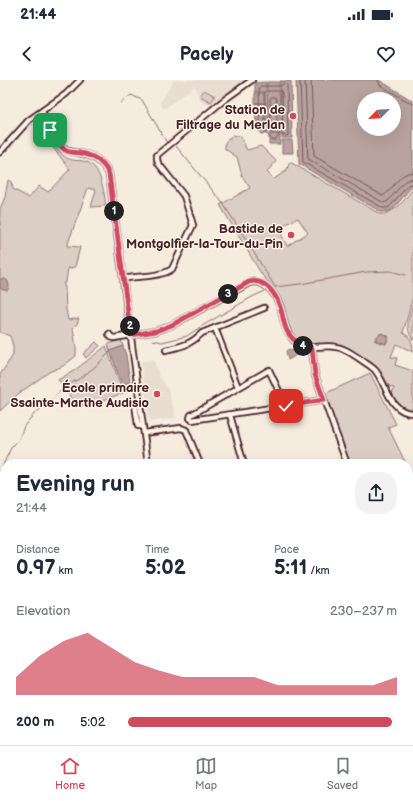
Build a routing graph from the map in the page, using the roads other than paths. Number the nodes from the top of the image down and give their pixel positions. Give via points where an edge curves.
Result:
1 (80, 80) edge
2 (252, 80) edge
3 (42, 111) junction
4 (0, 152) edge
5 (123, 279) junction
6 (264, 308) dead end
7 (215, 328) junction
8 (109, 334) dead end
9 (131, 335) junction
10 (312, 348) junction
11 (166, 350) dead end
12 (238, 387) junction
13 (324, 400) junction
14 (135, 404) dead end
15 (286, 406) junction
16 (413, 413) edge
17 (230, 415) junction
18 (143, 426) junction
19 (144, 433) junction
20 (147, 459) edge
21 (198, 459) edge
22 (243, 459) edge
23 (345, 459) edge

1 - 3 street
2 - 5 street via 157,155 158,163 184,196 192,219 192,228 169,271
3 - 4 street
3 - 5 street via 63,148 93,157 107,170 111,182
5 - 9 street
6 - 7 street
7 - 11 street via 202,333 192,343
7 - 12 street
8 - 9 street via 114,338
9 - 10 street via 156,331 172,325 253,281 261,282 270,289 280,306 286,329 294,339
9 - 18 street
10 - 13 street via 315,375
10 - 16 street via 336,346 364,362 375,370 396,407 405,413
12 - 15 street via 269,370
12 - 17 street via 190,418 192,420
13 - 15 street
13 - 23 street
14 - 18 street via 138,426
15 - 17 street
17 - 22 street
18 - 19 street
19 - 20 street
19 - 21 street via 181,428 187,432

